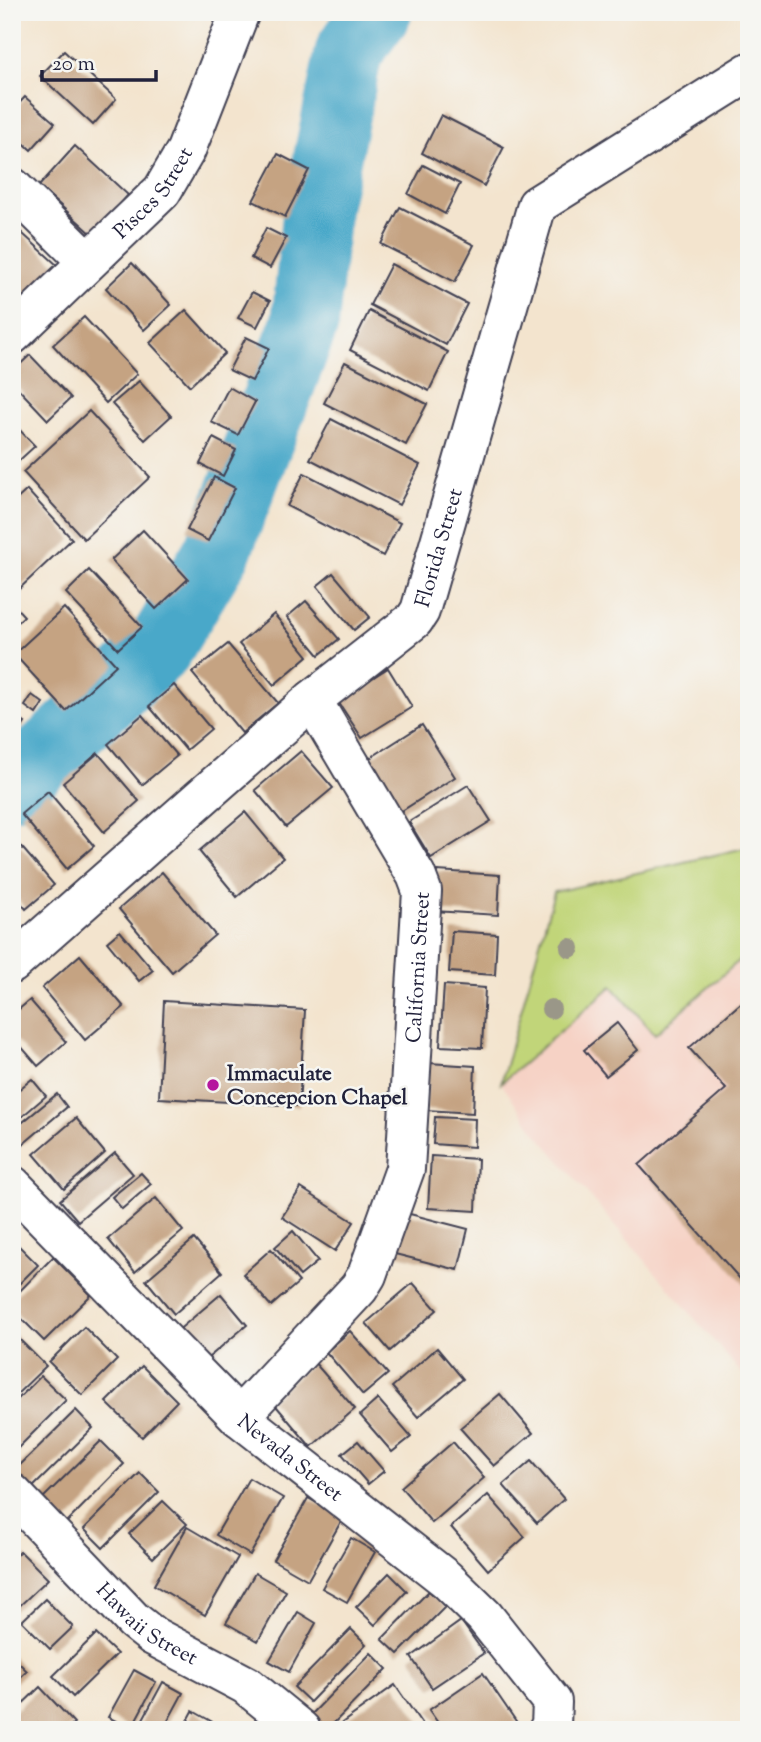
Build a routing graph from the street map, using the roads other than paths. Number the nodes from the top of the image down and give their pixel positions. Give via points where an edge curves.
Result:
1 (240, 12) edge
2 (749, 72) edge
3 (12, 187) edge
4 (87, 261) junction
5 (12, 335) edge
6 (312, 701) junction
7 (12, 964) edge
8 (12, 1185) edge
9 (239, 1417) junction
10 (12, 1493) edge
11 (301, 1730) edge
12 (548, 1730) edge

1 - 4 street, Pisces Street via 186,150 162,191
2 - 6 street, Florida Street via 537,205 420,611
3 - 4 street
4 - 5 street, Pisces Street
6 - 7 street, Florida Street
6 - 9 street, California Street via 422,891 405,1169 359,1288
8 - 9 street, Nevada Street
9 - 12 street, Nevada Street via 446,1579 484,1616 552,1702
10 - 11 street, Hawaii Street via 134,1621 153,1636 246,1685

